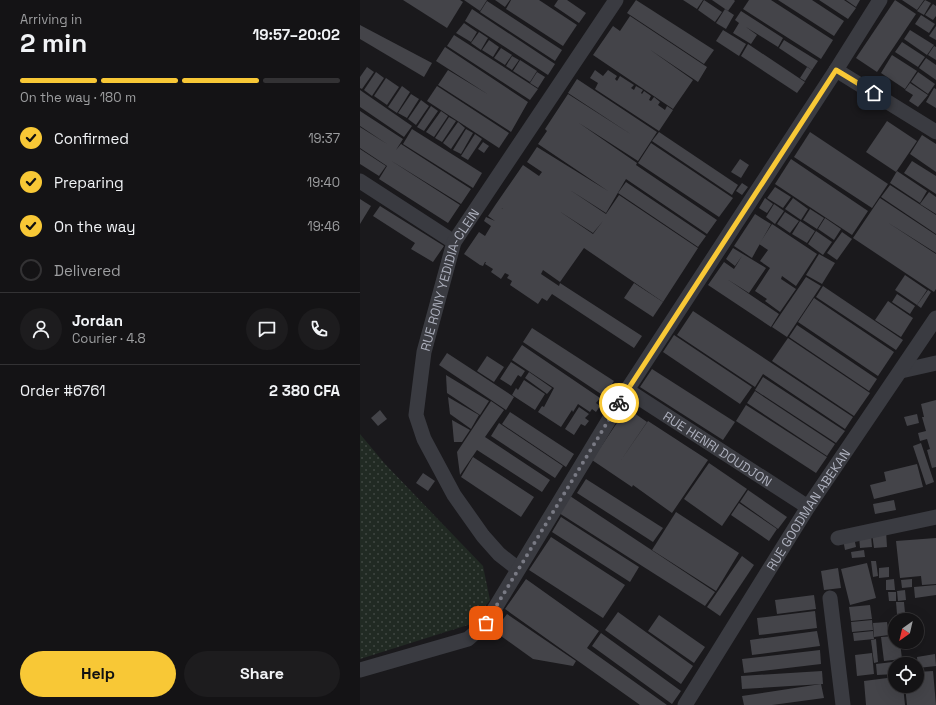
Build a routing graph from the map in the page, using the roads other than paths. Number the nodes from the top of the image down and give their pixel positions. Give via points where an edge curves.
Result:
1 (616, 0) edge
2 (880, 0) edge
3 (836, 70) junction
4 (936, 132) edge
5 (360, 181) edge
6 (454, 242) junction
7 (936, 318) edge
8 (936, 363) edge
9 (901, 371) junction
10 (627, 390) junction
11 (808, 507) junction
12 (936, 517) edge
13 (838, 538) dead end
14 (518, 569) junction
15 (830, 598) dead end
16 (360, 670) edge
17 (685, 705) edge
18 (843, 705) edge

1 - 6 street, RUE RONY YEDIDIA-CLEIN
2 - 3 street
3 - 4 street
3 - 10 street
5 - 6 street
6 - 14 street, RUE RONY YEDIDIA-CLEIN via 424,352 416,414 424,439 454,495 483,536 499,554
7 - 9 street, RUE GOODMAN ABEKAN
8 - 9 street
9 - 11 street, RUE GOODMAN ABEKAN
10 - 11 street, RUE HENRI DOUDJON
10 - 14 street
11 - 17 street, RUE GOODMAN ABEKAN
12 - 13 street
14 - 16 street via 486,623 468,639
15 - 18 street

